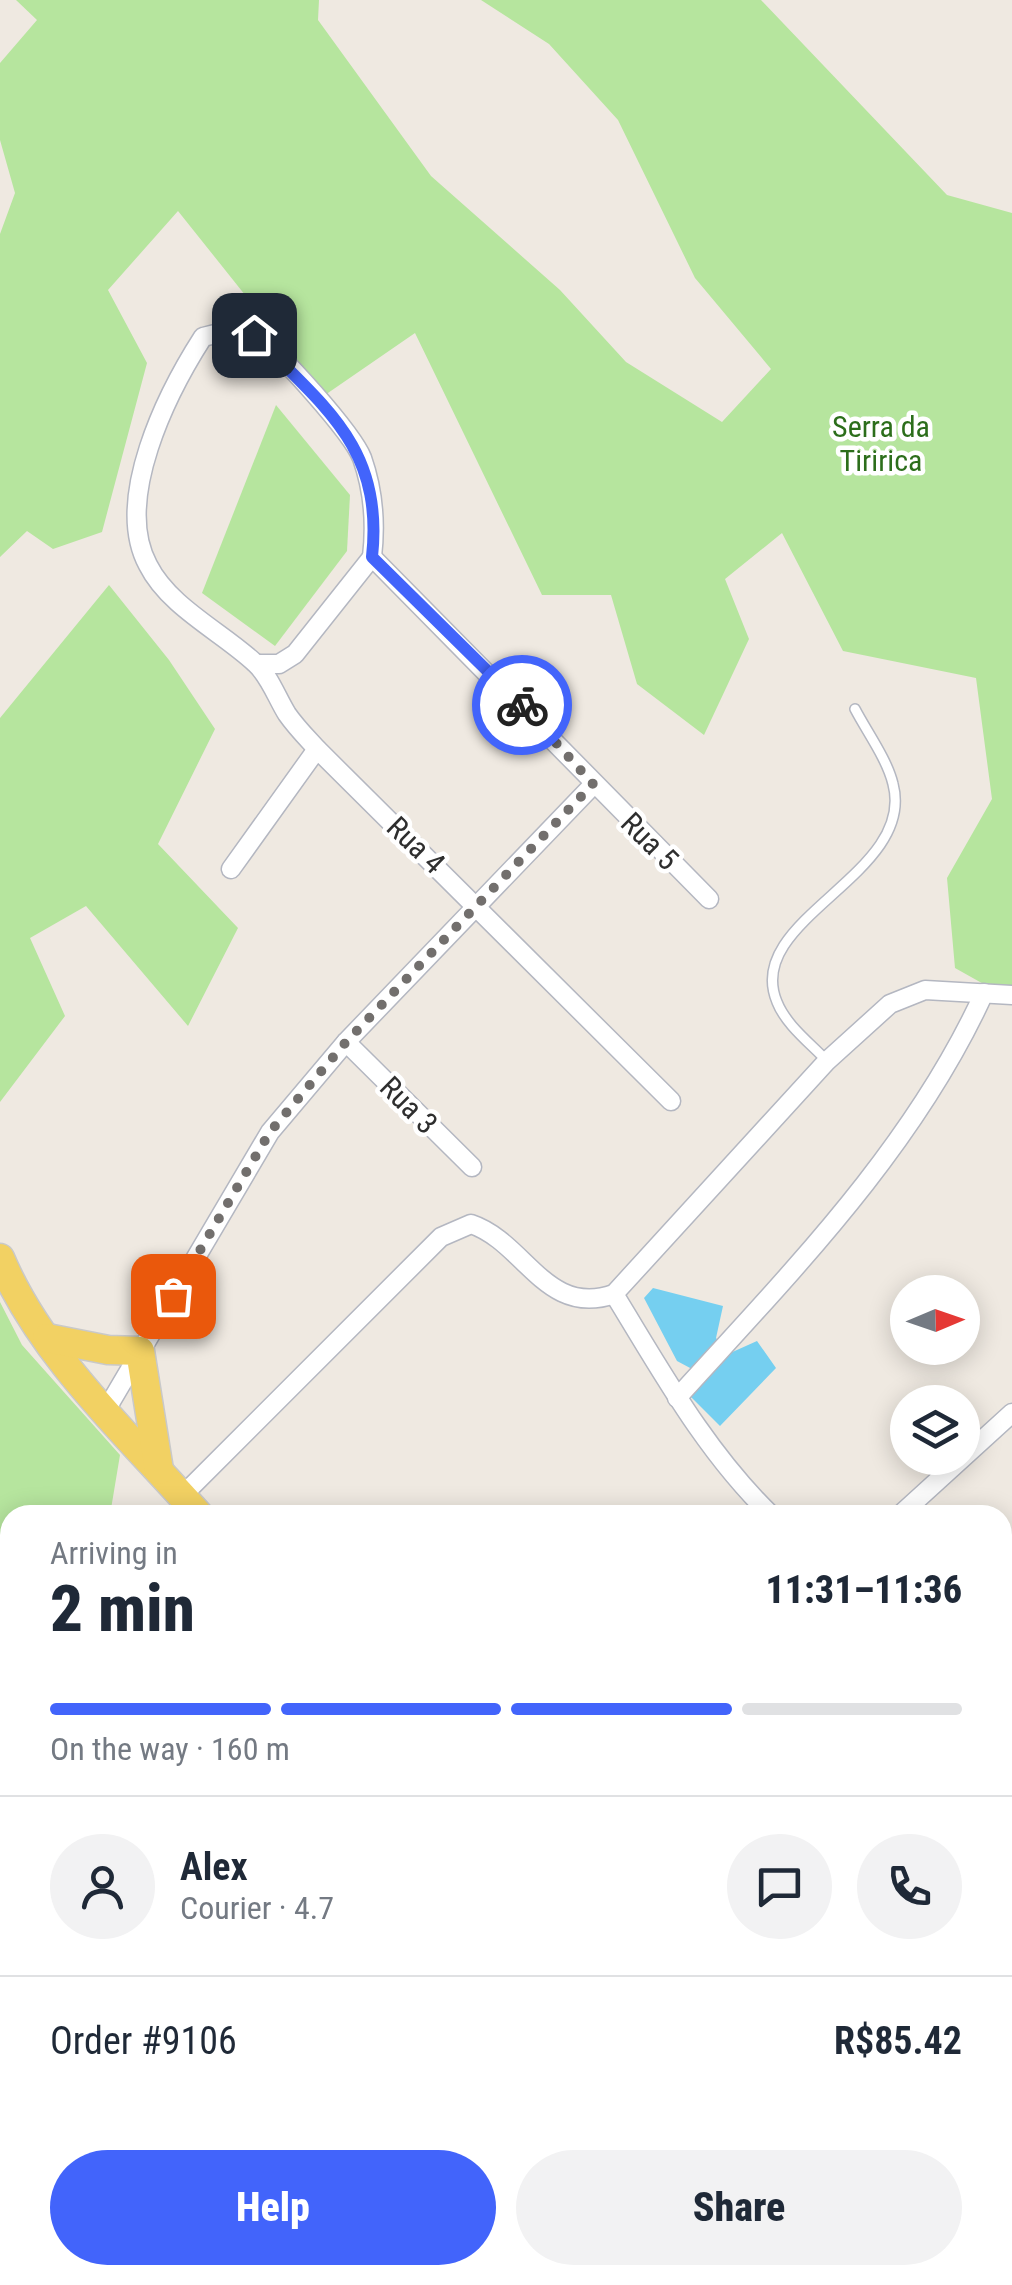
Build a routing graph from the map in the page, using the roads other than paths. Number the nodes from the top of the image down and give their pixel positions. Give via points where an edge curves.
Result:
1 (372, 557) junction
2 (257, 664) junction
3 (855, 708) dead end
4 (317, 749) junction
5 (593, 784) junction
6 (231, 869) dead end
7 (709, 899) dead end
8 (479, 906) junction
9 (984, 992) junction
10 (1012, 995) edge
11 (346, 1042) junction
12 (827, 1061) junction
13 (671, 1101) dead end
14 (472, 1167) dead end
15 (0, 1258) edge
16 (614, 1294) junction
17 (47, 1338) junction
18 (140, 1351) junction
19 (677, 1398) junction
20 (106, 1410) junction
21 (1012, 1413) edge
22 (160, 1471) junction
23 (189, 1505) edge
24 (191, 1505) edge
25 (762, 1505) edge
26 (911, 1505) edge

1 - 2 street via 294,654 279,664
1 - 2 street via 372,494 360,454 330,412 254,335 228,331 203,337 143,463 139,542 148,567 168,590
1 - 5 street, Rua 5
2 - 4 street, Rua 4
3 - 12 lane via 894,786 890,831 790,936 772,981 789,1021
4 - 6 street
4 - 8 street, Rua 4
5 - 7 street, Rua 5
5 - 8 street
8 - 11 street
8 - 13 street, Rua 4
9 - 10 street
9 - 12 street via 904,995
9 - 19 street via 960,1045 869,1181
11 - 14 street, Rua 3
11 - 18 street via 270,1132
12 - 16 street
15 - 17 main road
16 - 19 street
16 - 24 street via 596,1300 551,1290 488,1230 457,1228 441,1237
17 - 18 main road
17 - 20 main road
18 - 20 street
18 - 22 main road
19 - 25 street via 720,1461
20 - 22 main road
21 - 26 street
22 - 23 main road

